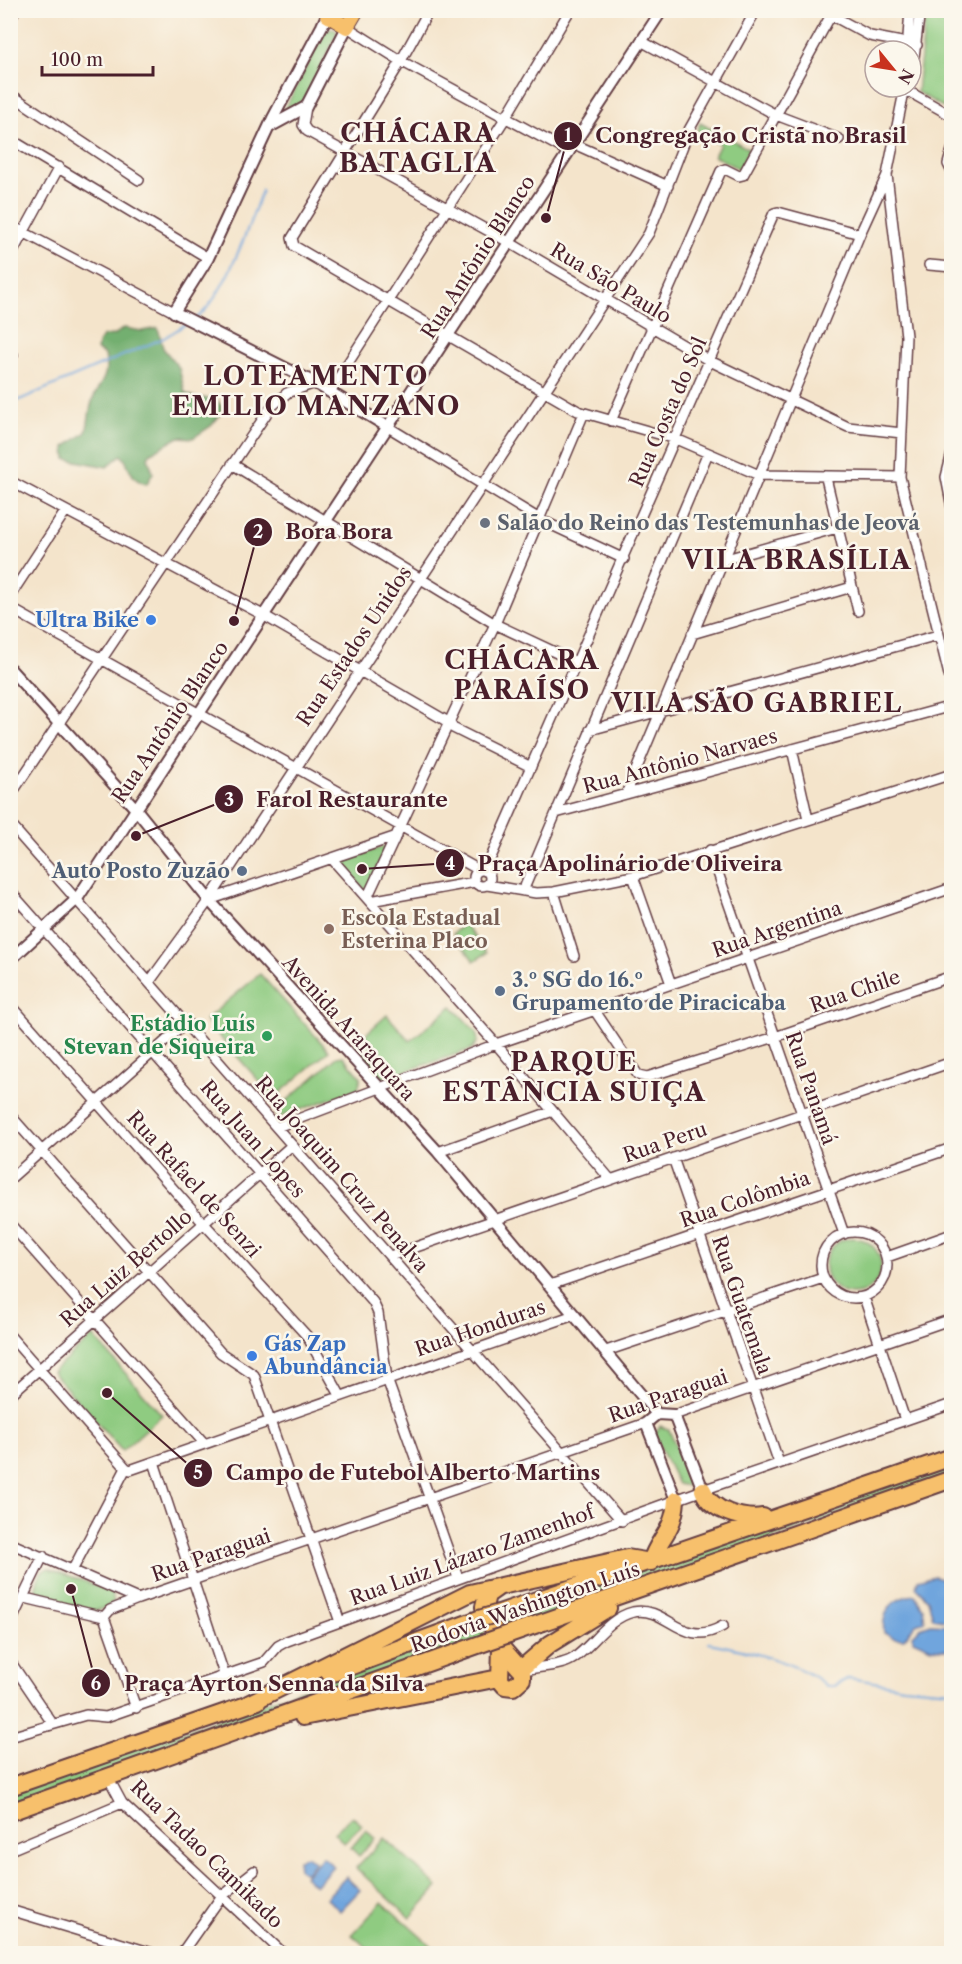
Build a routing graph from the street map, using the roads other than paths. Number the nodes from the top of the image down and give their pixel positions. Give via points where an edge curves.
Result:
1 (15, 10) edge
2 (357, 10) edge
3 (429, 10) edge
4 (570, 10) edge
5 (662, 10) edge
6 (756, 10) edge
7 (910, 10) edge
8 (920, 10) edge
9 (327, 12) edge
10 (826, 13) edge
11 (10, 19) edge
12 (347, 27) junction
13 (881, 39) edge
14 (911, 39) edge
15 (913, 39) edge
16 (641, 41) junction
17 (401, 61) junction
18 (717, 81) junction
19 (10, 94) edge
20 (904, 99) edge
21 (923, 99) edge
22 (306, 107) junction
23 (776, 115) junction
24 (951, 116) edge
25 (506, 117) junction
26 (271, 126) junction
27 (10, 139) edge
28 (839, 140) dead end
29 (571, 148) junction
30 (951, 150) edge
31 (344, 153) junction
32 (59, 167) junction
33 (951, 172) edge
34 (887, 175) junction
35 (139, 180) dead end
36 (668, 186) junction
37 (447, 208) junction
38 (10, 225) edge
39 (24, 232) junction
40 (860, 234) junction
41 (510, 243) junction
42 (10, 257) edge
43 (208, 258) junction
44 (929, 266) dead end
45 (951, 267) edge
46 (606, 300) junction
47 (389, 301) junction
48 (176, 313) junction
49 (652, 329) junction
50 (449, 336) junction
51 (710, 361) junction
52 (315, 383) junction
53 (330, 392) junction
54 (545, 393) junction
55 (792, 402) junction
56 (584, 413) junction
57 (611, 421) junction
58 (388, 427) junction
59 (902, 433) junction
60 (676, 439) junction
61 (708, 453) junction
62 (951, 453) edge
63 (232, 464) junction
64 (759, 475) junction
65 (900, 477) junction
66 (826, 478) junction
67 (10, 481) edge
68 (483, 485) junction
69 (951, 508) edge
70 (65, 512) junction
71 (541, 520) junction
72 (325, 521) junction
73 (837, 528) junction
74 (624, 559) junction
75 (723, 560) junction
76 (167, 563) junction
77 (420, 580) junction
78 (852, 587) junction
79 (10, 596) edge
80 (10, 608) edge
81 (858, 611) dead end
82 (263, 615) junction
83 (495, 624) junction
84 (692, 634) junction
85 (938, 635) junction
86 (101, 659) junction
87 (578, 663) junction
88 (10, 669) edge
89 (360, 672) junction
90 (951, 687) edge
91 (951, 706) edge
92 (199, 712) junction
93 (659, 712) junction
94 (59, 722) junction
95 (450, 723) junction
96 (590, 730) junction
97 (792, 749) junction
98 (531, 767) junction
99 (295, 768) junction
100 (951, 774) edge
101 (626, 794) junction
102 (10, 796) edge
103 (135, 808) junction
104 (556, 813) junction
105 (808, 819) junction
106 (10, 824) edge
107 (402, 826) junction
108 (397, 836) junction
109 (710, 850) junction
110 (332, 859) junction
111 (485, 872) junction
112 (633, 876) junction
113 (475, 882) junction
114 (487, 885) junction
115 (510, 888) junction
116 (951, 888) edge
117 (10, 891) edge
118 (523, 891) junction
119 (554, 892) junction
120 (76, 899) junction
121 (209, 900) junction
122 (368, 900) junction
123 (45, 930) junction
124 (574, 956) dead end
125 (747, 958) junction
126 (10, 960) edge
127 (951, 980) edge
128 (150, 981) junction
129 (670, 984) junction
130 (10, 1004) edge
131 (596, 1011) junction
132 (187, 1022) junction
133 (775, 1038) junction
134 (496, 1044) junction
135 (153, 1052) junction
136 (951, 1062) edge
137 (377, 1087) junction
138 (97, 1102) junction
139 (550, 1112) junction
140 (800, 1113) junction
141 (10, 1115) edge
142 (277, 1127) junction
143 (292, 1145) junction
144 (951, 1148) edge
145 (42, 1150) junction
146 (438, 1152) junction
147 (673, 1158) junction
148 (259, 1175) junction
149 (10, 1179) edge
150 (610, 1179) junction
151 (827, 1190) junction
152 (496, 1219) junction
153 (10, 1224) edge
154 (204, 1224) junction
155 (844, 1234) junction
156 (951, 1234) edge
157 (698, 1235) junction
158 (390, 1256) junction
159 (887, 1257) junction
160 (149, 1273) junction
161 (823, 1278) junction
162 (550, 1285) junction
163 (864, 1297) junction
164 (724, 1312) junction
165 (574, 1315) junction
166 (951, 1319) edge
167 (94, 1320) junction
168 (10, 1336) edge
169 (880, 1343) junction
170 (470, 1350) junction
171 (606, 1351) junction
172 (39, 1368) junction
173 (387, 1379) junction
174 (751, 1386) junction
175 (10, 1395) edge
176 (340, 1395) junction
177 (951, 1404) edge
178 (657, 1414) junction
179 (674, 1415) junction
180 (271, 1420) junction
181 (905, 1420) junction
182 (646, 1423) junction
183 (204, 1443) junction
184 (561, 1453) junction
185 (951, 1457) edge
186 (154, 1462) junction
187 (779, 1463) junction
188 (126, 1468) junction
189 (951, 1479) edge
190 (703, 1490) junction
191 (431, 1498) junction
192 (676, 1500) junction
193 (799, 1509) junction
194 (622, 1521) junction
195 (312, 1539) junction
196 (10, 1543) edge
197 (42, 1556) junction
198 (651, 1562) junction
199 (74, 1569) junction
200 (691, 1572) junction
201 (458, 1578) junction
202 (194, 1580) junction
203 (496, 1588) junction
204 (25, 1598) junction
205 (138, 1599) junction
206 (456, 1599) junction
207 (487, 1613) junction
208 (104, 1617) junction
209 (340, 1622) junction
210 (10, 1624) edge
211 (723, 1626) dead end
212 (500, 1641) junction
213 (10, 1661) edge
214 (522, 1670) junction
215 (225, 1677) junction
216 (499, 1678) junction
217 (248, 1704) junction
218 (136, 1708) junction
219 (52, 1723) junction
220 (249, 1728) junction
221 (10, 1737) edge
222 (108, 1778) junction
223 (10, 1787) edge
224 (122, 1803) junction
225 (10, 1812) edge
226 (10, 1850) edge
227 (254, 1871) dead end
228 (221, 1897) junction
229 (10, 1910) edge
230 (274, 1949) edge
231 (156, 1953) edge
232 (181, 1953) edge
233 (284, 1953) edge

1 - 11 street
2 - 12 main road
3 - 17 street
4 - 25 street
5 - 16 street, Rua Antônio Blanco
6 - 18 street, Rua Estados Unidos
7 - 14 street
8 - 15 street
9 - 12 main road
9 - 26 street
10 - 13 street
10 - 23 street
12 - 17 street
12 - 22 street
16 - 18 street
16 - 29 street, Rua Antônio Blanco
17 - 25 street
17 - 31 street
18 - 23 street
18 - 36 street, Rua Estados Unidos via 690,130
19 - 35 street
20 - 34 street
21 - 24 street
22 - 26 street
22 - 31 street, Rua São Paulo via 304,128
23 - 28 street
23 - 49 street via 743,175 721,171
25 - 29 street
25 - 37 street
26 - 43 street
27 - 32 street
29 - 36 street
29 - 41 street, Rua Antônio Blanco
30 - 33 street
31 - 37 street, Rua São Paulo
31 - 47 street via 291,241
32 - 39 street
32 - 43 street
34 - 40 street
34 - 59 street via 906,336
36 - 46 street, Rua Estados Unidos via 649,233
37 - 41 street, Rua São Paulo
37 - 47 street
38 - 39 street
39 - 42 street
39 - 48 street
40 - 51 street, Rua Costa do Sol via 774,213
40 - 55 street
41 - 46 street, Rua São Paulo
41 - 50 street, Rua Antônio Blanco
43 - 48 street
44 - 45 street
46 - 49 street, Rua São Paulo
46 - 54 street, Rua Estados Unidos
47 - 50 street
47 - 53 street
48 - 52 street
49 - 51 street, Rua São Paulo
49 - 57 street
50 - 54 street
50 - 58 street, Rua Antônio Blanco
51 - 55 street, Rua São Paulo
51 - 60 street, Rua Costa do Sol
52 - 53 street
52 - 63 street via 279,399
53 - 58 street
54 - 56 street
54 - 68 street, Rua Estados Unidos
55 - 59 street, Rua São Paulo via 848,427
55 - 64 street
56 - 57 street
56 - 71 street
57 - 60 street
58 - 68 street
58 - 72 street, Rua Antônio Blanco
59 - 65 street
60 - 61 street
60 - 74 street, Rua Costa do Sol
61 - 64 street
61 - 96 street
62 - 69 street via 946,477
63 - 72 street
63 - 76 street
64 - 66 street
64 - 75 street
65 - 66 street
65 - 85 street
66 - 73 street
67 - 70 street
68 - 71 street
68 - 77 street, Rua Estados Unidos
70 - 76 street
70 - 79 street
71 - 74 street
71 - 83 street
72 - 77 street
72 - 82 street, Rua Antônio Blanco
73 - 75 street
73 - 78 street
74 - 87 street, Rua Costa do Sol
75 - 84 street
76 - 82 street
76 - 86 street
77 - 83 street
77 - 89 street, Rua Estados Unidos
78 - 81 street
78 - 84 street
80 - 86 street
82 - 89 street
82 - 92 street, Rua Antônio Blanco
83 - 87 street
83 - 95 street
84 - 93 street
85 - 90 street
85 - 93 street
86 - 92 street
86 - 94 street
87 - 98 street, Rua Costa do Sol
88 - 94 street, Avenida Araraquara
89 - 95 street
89 - 99 street, Rua Estados Unidos
91 - 97 street, Rua Antônio Narvaes
92 - 99 street
92 - 103 street, Rua Antônio Blanco
93 - 96 street
93 - 101 street
94 - 102 street
94 - 103 street, Avenida Araraquara
95 - 98 street
95 - 107 street
96 - 104 street
97 - 101 street, Rua Antônio Narvaes
97 - 105 street
98 - 111 street, Rua Costa do Sol
99 - 107 street
99 - 121 street, Rua Estados Unidos
100 - 105 street
101 - 104 street, Rua Antônio Narvaes
103 - 120 street, Rua Antônio Blanco
103 - 121 street, Avenida Araraquara
104 - 118 street
105 - 109 street
106 - 120 street, Rua Joaquim Cruz Penalva
107 - 108 street
107 - 111 street
108 - 110 street
108 - 122 street
109 - 112 street
109 - 125 street, Rua Panamá
110 - 121 street
110 - 122 street
111 - 113 street via 475,874
111 - 114 street
111 - 115 street
112 - 119 street
112 - 129 street
113 - 114 street
113 - 122 street
114 - 115 street
115 - 118 street
116 - 125 street, Rua Argentina
117 - 123 street, Rua Juan Lopes
118 - 119 street
119 - 124 street
120 - 123 street, Rua Antônio Blanco
120 - 128 street, Rua Joaquim Cruz Penalva
121 - 128 street, Rua Estados Unidos
121 - 137 street, Avenida Araraquara
122 - 134 street
123 - 126 street, Rua Antônio Blanco
123 - 135 street, Rua Juan Lopes
125 - 129 street, Rua Argentina
125 - 133 street, Rua Panamá
127 - 133 street, Rua Chile
128 - 132 street, Rua Joaquim Cruz Penalva
129 - 131 street, Rua Argentina
130 - 138 street, Rua Rafael de Senzi
131 - 133 street, Rua Chile via 642,1077
131 - 134 street, Rua Argentina
132 - 135 street
132 - 142 street, Rua Joaquim Cruz Penalva
133 - 140 street, Rua Panamá
134 - 137 street, Rua Argentina
134 - 139 street
135 - 138 street
135 - 148 street, Rua Juan Lopes
136 - 140 street, Rua Peru
137 - 142 street, Rua Argentina
137 - 146 street, Avenida Araraquara
138 - 145 street
138 - 154 street, Rua Rafael de Senzi
139 - 146 street
139 - 150 street
140 - 147 street, Rua Peru
140 - 151 street, Rua Panamá
141 - 145 street
142 - 143 street, Rua Joaquim Cruz Penalva
143 - 148 street, Rua Luiz Bertollo
143 - 158 street, Rua Joaquim Cruz Penalva
144 - 151 street, Rua Colômbia
145 - 149 street
145 - 160 street
146 - 152 street, Avenida Araraquara
147 - 150 street, Rua Peru
147 - 157 street, Rua Guatemala
148 - 154 street, Rua Luiz Bertollo
148 - 173 street, Rua Juan Lopes via 373,1302
150 - 152 street, Rua Peru
151 - 155 street, Rua Panamá
151 - 157 street, Rua Colômbia
152 - 158 street, Rua Peru
152 - 162 street, Avenida Araraquara
153 - 167 street
154 - 160 street, Rua Luiz Bertollo
154 - 176 street, Rua Rafael de Senzi via 308,1336
155 - 159 street via 854,1232 874,1239
155 - 161 street via 823,1255
156 - 159 street
157 - 162 street, Rua Colômbia
157 - 164 street, Rua Guatemala
158 - 170 street, Rua Joaquim Cruz Penalva
159 - 163 street via 886,1276 881,1285
160 - 167 street, Rua Luiz Bertollo
160 - 180 street via 221,1353 252,1371
161 - 163 street via 844,1297
161 - 164 street
162 - 165 street, Avenida Araraquara
163 - 169 street
164 - 171 street
164 - 174 street, Rua Guatemala
165 - 170 street, Rua Honduras
165 - 171 street, Avenida Araraquara
166 - 169 street, Rua Paraguai
167 - 172 street, Rua Luiz Bertollo
167 - 183 street
168 - 172 street
169 - 174 street, Rua Paraguai
169 - 181 street
170 - 173 street, Rua Honduras
170 - 184 street, Rua Joaquim Cruz Penalva
171 - 178 street, Avenida Araraquara
172 - 175 street, Rua Luiz Bertollo
172 - 188 street
173 - 176 street, Rua Honduras
173 - 191 street
174 - 179 street, Rua Paraguai
174 - 187 street, Rua Guatemala
176 - 180 street, Rua Honduras
177 - 181 street, Rua Luiz Lázaro Zamenhof
178 - 179 street, Rua Paraguai
178 - 182 street, Rua Paraguai
179 - 190 street
180 - 183 street, Rua Honduras
180 - 195 street
181 - 187 street, Rua Luiz Lázaro Zamenhof
182 - 184 street, Rua Paraguai
182 - 192 street
183 - 186 street, Rua Honduras
184 - 191 street, Rua Paraguai
184 - 194 street, Rua Joaquim Cruz Penalva
185 - 193 highway, Rodovia Washington Luís
186 - 188 street, Rua Honduras
186 - 202 street
187 - 190 street, Rua Luiz Lázaro Zamenhof
188 - 199 street
189 - 200 highway, Rodovia Washington Luís
190 - 192 street, Rua Luiz Lázaro Zamenhof
190 - 193 highway via 713,1504 748,1518
191 - 195 street, Rua Paraguai
191 - 201 street
192 - 194 street, Rua Luiz Lázaro Zamenhof
192 - 198 highway via 670,1529
193 - 198 highway, Rodovia Washington Luís
194 - 201 street, Rua Luiz Lázaro Zamenhof
195 - 202 street, Rua Paraguai
195 - 209 street
196 - 197 street
197 - 199 street
197 - 204 street
198 - 203 highway via 627,1558
198 - 207 highway, Rodovia Washington Luís
199 - 205 street
200 - 212 highway, Rodovia Washington Luís
200 - 214 highway via 616,1603 550,1644
201 - 209 street, Rua Luiz Lázaro Zamenhof
202 - 205 street, Rua Paraguai
202 - 215 street
203 - 206 highway
203 - 207 highway via 488,1595
204 - 208 street
204 - 210 street
205 - 208 street, Rua Paraguai via 110,1610
206 - 207 highway via 470,1600
206 - 217 highway
207 - 212 highway
207 - 217 highway, Rodovia Washington Luís
208 - 218 street
209 - 215 street, Rua Luiz Lázaro Zamenhof via 282,1643 264,1662
211 - 214 street via 709,1634 690,1634 648,1611 631,1612 603,1630 573,1659
212 - 214 highway
212 - 216 highway
212 - 220 highway, Rodovia Washington Luís
213 - 219 street
214 - 216 highway via 522,1679 513,1687 505,1686
215 - 218 street, Rua Luiz Lázaro Zamenhof
216 - 220 highway
217 - 223 highway, Rodovia Washington Luís
218 - 219 street, Rua Luiz Lázaro Zamenhof via 106,1717 86,1715
219 - 221 street, Rua Luiz Lázaro Zamenhof
220 - 222 highway, Rodovia Washington Luís
222 - 224 street, Rua Tadao Camikado
222 - 225 highway, Rodovia Washington Luís
224 - 226 street
224 - 228 street, Rua Tadao Camikado
227 - 228 street
228 - 230 street, Rua Tadao Camikado
228 - 232 street
229 - 231 street
230 - 233 street, Rua Tadao Camikado

